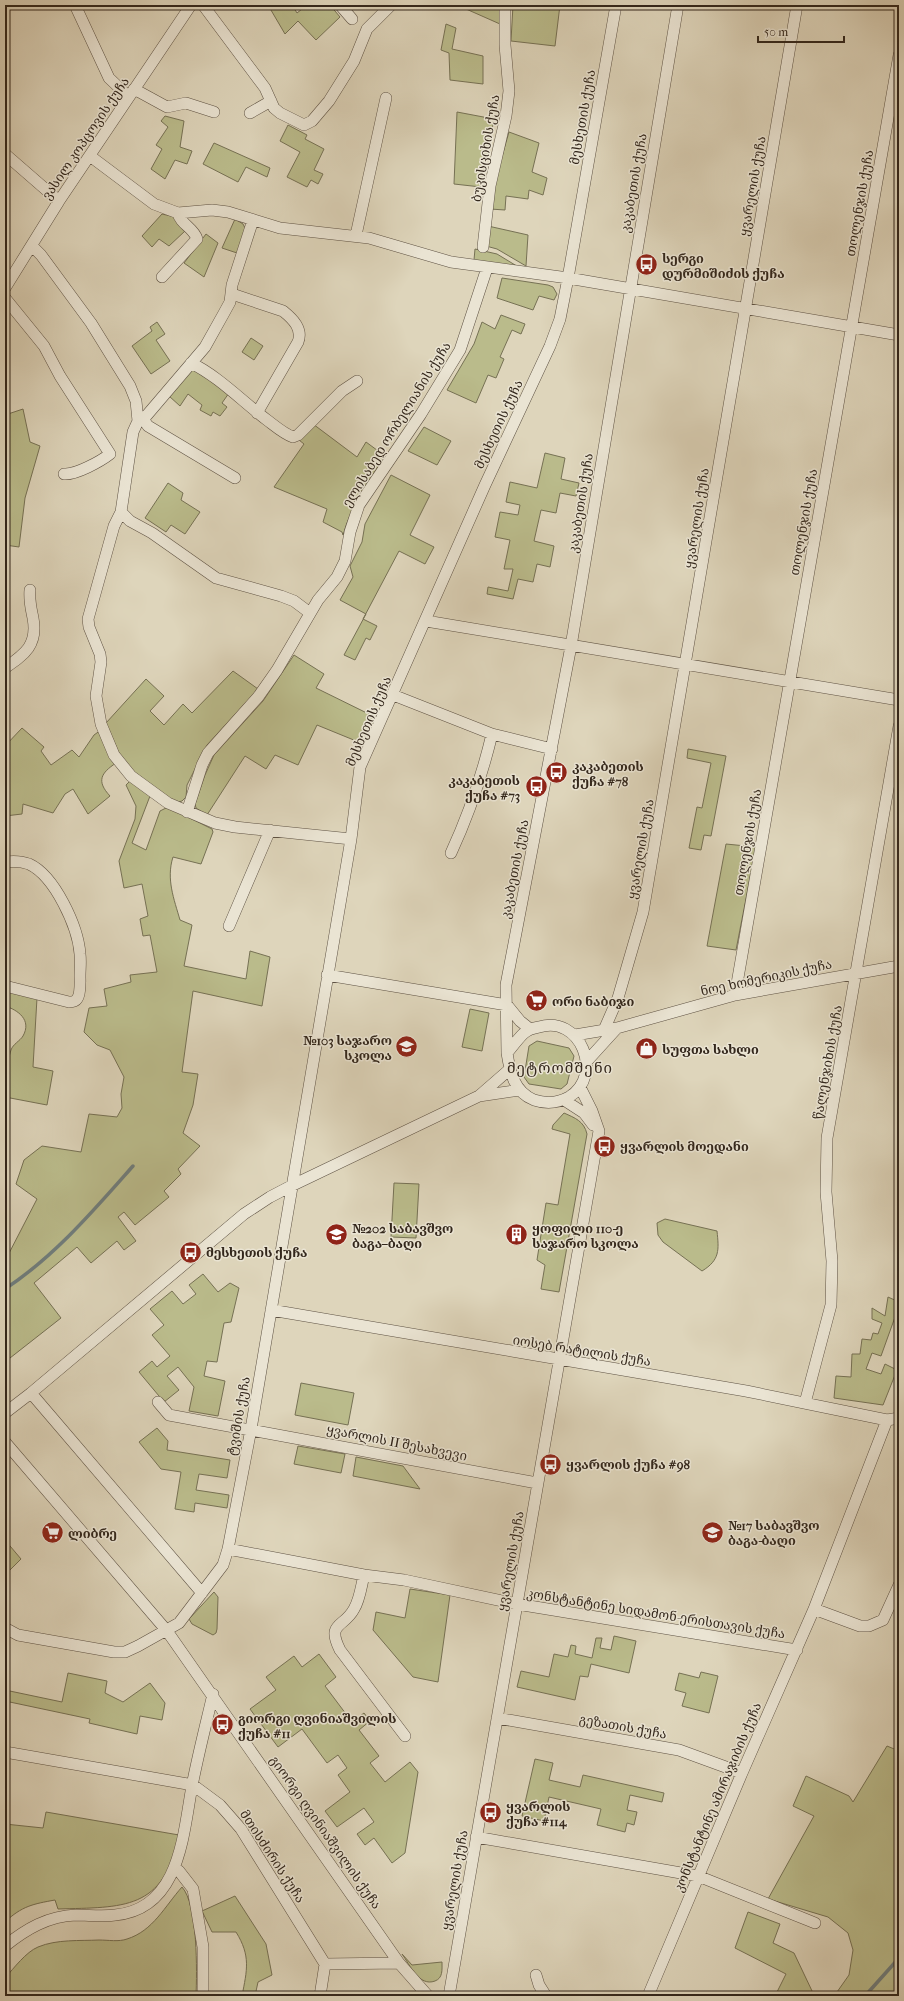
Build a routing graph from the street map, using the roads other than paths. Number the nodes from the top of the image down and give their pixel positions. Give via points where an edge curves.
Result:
1 (75, 5) edge
2 (191, 5) edge
3 (204, 5) edge
4 (340, 5) edge
5 (391, 5) edge
6 (505, 5) edge
7 (616, 5) edge
8 (678, 5) edge
9 (797, 5) edge
10 (352, 20) dead end
11 (899, 55) edge
12 (132, 93) junction
13 (386, 98) dead end
14 (271, 101) junction
15 (214, 112) dead end
16 (250, 113) dead end
17 (5, 154) edge
18 (90, 156) junction
19 (59, 201) junction
20 (178, 213) junction
21 (253, 220) junction
22 (356, 235) junction
23 (32, 246) junction
24 (483, 247) dead end
25 (487, 268) junction
26 (162, 276) dead end
27 (568, 278) junction
28 (5, 286) edge
29 (629, 288) junction
30 (232, 294) junction
31 (5, 298) edge
32 (745, 309) junction
33 (851, 326) junction
34 (899, 335) edge
35 (191, 363) junction
36 (356, 381) dead end
37 (257, 412) junction
38 (141, 420) junction
39 (64, 474) dead end
40 (235, 478) dead end
41 (121, 512) junction
42 (30, 590) dead end
43 (310, 612) junction
44 (426, 621) junction
45 (571, 646) junction
46 (686, 665) junction
47 (5, 668) edge
48 (789, 681) junction
49 (393, 695) junction
50 (899, 700) edge
51 (899, 726) edge
52 (492, 734) junction
53 (552, 749) junction
54 (187, 812) junction
55 (270, 830) junction
56 (351, 839) junction
57 (451, 853) dead end
58 (5, 862) edge
59 (229, 926) dead end
60 (899, 966) edge
61 (857, 973) junction
62 (327, 975) junction
63 (5, 986) edge
64 (735, 995) junction
65 (507, 1005) junction
66 (617, 1028) junction
67 (530, 1030) junction
68 (604, 1030) junction
69 (575, 1035) junction
70 (507, 1053) junction
71 (587, 1060) junction
72 (510, 1069) junction
73 (580, 1087) junction
74 (520, 1090) junction
75 (479, 1096) junction
76 (564, 1100) junction
77 (599, 1131) junction
78 (293, 1185) junction
79 (271, 1310) junction
80 (559, 1360) junction
81 (31, 1393) junction
82 (158, 1402) dead end
83 (805, 1403) junction
84 (5, 1413) edge
85 (899, 1418) edge
86 (887, 1420) junction
87 (251, 1429) junction
88 (5, 1442) edge
89 (537, 1483) junction
90 (228, 1549) junction
91 (364, 1575) junction
92 (899, 1585) edge
93 (202, 1593) junction
94 (517, 1604) junction
95 (814, 1609) junction
96 (5, 1628) edge
97 (167, 1631) junction
98 (797, 1650) junction
99 (213, 1694) junction
100 (497, 1718) junction
101 (404, 1736) dead end
102 (5, 1752) edge
103 (742, 1773) junction
104 (192, 1785) junction
105 (476, 1837) junction
106 (174, 1870) junction
107 (698, 1876) junction
108 (815, 1923) dead end
109 (5, 1946) edge
110 (399, 1963) junction
111 (326, 1964) junction
112 (536, 1975) dead end
113 (204, 1996) edge
114 (320, 1996) edge
115 (428, 1996) edge
116 (449, 1996) edge
117 (546, 1996) edge
118 (648, 1996) edge

1 - 12 street via 109,78
2 - 12 street, ვასილ კოპცოვის ქუჩა
3 - 14 street via 265,88
4 - 10 street
5 - 14 street via 368,30 354,60 329,101 312,121 304,125 280,113
6 - 24 street, ბუკისციხის ქუჩა via 510,91 490,186
7 - 27 street, მესხეთის ქუჩა
8 - 29 street, კაკაბეთის ქუჩა
9 - 32 street, ყვარელის ქუჩა
11 - 33 street, თოლენჯის ქუჩა
12 - 15 street via 167,107 186,103
12 - 18 street, ვასილ კოპცოვის ქუჩა
13 - 22 street
14 - 16 street
17 - 19 street
18 - 19 street, ვასილ კოპცოვის ქუჩა
18 - 20 street via 154,204
19 - 23 street, ვასილ კოპცოვის ქუჩა
20 - 21 street via 212,210
20 - 26 street via 180,220 194,232 197,239
21 - 22 street via 293,230
21 - 30 street via 232,285
22 - 25 street via 451,262
23 - 28 street, ვასილ კოპცოვის ქუჩა
23 - 38 street via 91,323 130,386
25 - 27 street
25 - 43 street, ელისაბედ ორბელიანის ქუჩა via 460,350 421,414 359,505 344,561 337,577
27 - 29 street
27 - 44 street, მესხეთის ქუჩა via 560,318 550,346 485,485
29 - 32 street
29 - 45 street, კაკაბეთის ქუჩა
30 - 35 street via 205,347
30 - 37 street via 282,311 299,330 298,342
31 - 39 street via 44,346 110,454 92,465
32 - 33 street
32 - 46 street, ყვარელის ქუჩა
33 - 34 street
33 - 48 street, თოლენჯის ქუჩა
35 - 37 street via 203,369
35 - 38 street
36 - 37 street via 293,437
38 - 40 street
38 - 41 street via 133,432
41 - 43 street via 130,521 216,578 281,596
41 - 54 street via 114,526 88,618 101,662 96,696 100,724 123,768 168,803
42 - 47 street via 29,604 34,626 30,648
43 - 54 street, ელისაბედ ორბელიანის ქუჩა via 277,670 258,697 208,753
44 - 45 street
44 - 49 street, მესხეთის ქუჩა
45 - 46 street
45 - 53 street, კაკაბეთის ქუჩა
46 - 48 street
46 - 68 street, ყვარელის ქუჩა via 643,912 618,998
48 - 50 street
48 - 64 street, თოლენჯის ქუჩა
49 - 52 street
49 - 56 street, მესხეთის ქუჩა via 360,767
51 - 61 street, წალენჯიხის ქუჩა
52 - 53 street
52 - 57 street via 484,771
53 - 65 street, კაკაბეთის ქუჩა via 507,976
54 - 55 street via 215,823
55 - 56 street
55 - 59 street
56 - 62 street, მესხეთის ქუჩა
58 - 63 street via 30,864 54,887 66,908 80,954 79,992 75,1001 69,1002
60 - 61 street, ნოე ხომერიკის ქუჩა
61 - 64 street, ნოე ხომერიკის ქუჩა
61 - 83 street, წალენჯიხის ქუჩა via 827,1138 826,1192 832,1261 830,1305
62 - 65 street
62 - 78 street, მესხეთის ქუჩა
64 - 66 street, ნოე ხომერიკის ქუჩა
65 - 67 street
65 - 70 street, კაკაბეთის ქუჩა
66 - 68 street, ნოე ხომერიკის ქუჩა
66 - 71 street
67 - 69 street via 545,1025 556,1025
67 - 70 street via 523,1034
68 - 69 street, ნოე ხომერიკის ქუჩა
69 - 71 street via 583,1046
70 - 72 street
71 - 73 street via 587,1068
72 - 74 street via 513,1080
72 - 75 street
73 - 76 street
73 - 77 street, ყვარელის ქუჩა
74 - 75 street
74 - 76 street via 529,1098 540,1102
75 - 78 street
76 - 77 street via 584,1113
77 - 80 street, ყვარელის ქუჩა
78 - 79 street, ტვიშის ქუჩა
78 - 81 street via 244,1214
79 - 80 street, იოსებ რატილის ქუჩა
79 - 87 street, ტვიშის ქუჩა
80 - 83 street, იოსებ რატილის ქუჩა
80 - 89 street, ყვარელის ქუჩა
81 - 84 street
81 - 93 street
82 - 87 street, ყვარლის II შესახვევი via 169,1415
83 - 86 street, იოსებ რატილის ქუჩა
85 - 86 street
86 - 95 street, კონსტანტინე ამირაჯიბის ქუჩა
87 - 89 street, ყვარლის II შესახვევი
87 - 90 street, ტვიშის ქუჩა
88 - 97 street, გიორგი ღვინიაშვილის ქუჩა
89 - 94 street, ყვარელის ქუჩა
90 - 91 street, კონსტანტინე სიდამონ-ერისთავის ქუჩა
90 - 93 street, ტვიშის ქუჩა via 223,1565
91 - 94 street, კონსტანტინე სიდამონ-ერისთავის ქუჩა via 404,1580
91 - 101 street via 358,1602 353,1611 337,1626 334,1632 335,1642
92 - 95 street via 883,1620 869,1626 860,1626
93 - 97 street, ტვიშის ქუჩა via 179,1623
94 - 98 street, კონსტანტინე სიდამონ-ერისთავის ქუჩა
94 - 100 street, ყვარელის ქუჩა
95 - 98 street, კონსტანტინე ამირაჯიბის ქუჩა
96 - 97 street, ტვიშის ქუჩა via 18,1634 114,1652 125,1652
97 - 99 street, გიორგი ღვინიაშვილის ქუჩა
98 - 103 street, კონსტანტინე ამირაჯიბის ქუჩა
99 - 104 street
99 - 110 street, გიორგი ღვინიაშვილის ქუჩა
100 - 103 street, გეზათის ქუჩა via 679,1750
100 - 105 street, ყვარელის ქუჩა
102 - 104 street, მთისძირის ქუჩა
103 - 107 street, კონსტანტინე ამირაჯიბის ქუჩა
104 - 106 street via 182,1846
104 - 111 street, მთისძირის ქუჩა via 220,1805 241,1829
105 - 107 street
105 - 116 street, ყვარელის ქუჩა
106 - 109 street via 156,1896 136,1912 74,1915 46,1921 32,1926
106 - 113 street via 179,1871 193,1889 203,1947
107 - 108 street
107 - 118 street, კონსტანტინე ამირაჯიბის ქუჩა
110 - 111 street
110 - 115 street, გიორგი ღვინიაშვილის ქუჩა
111 - 114 street
112 - 117 street

